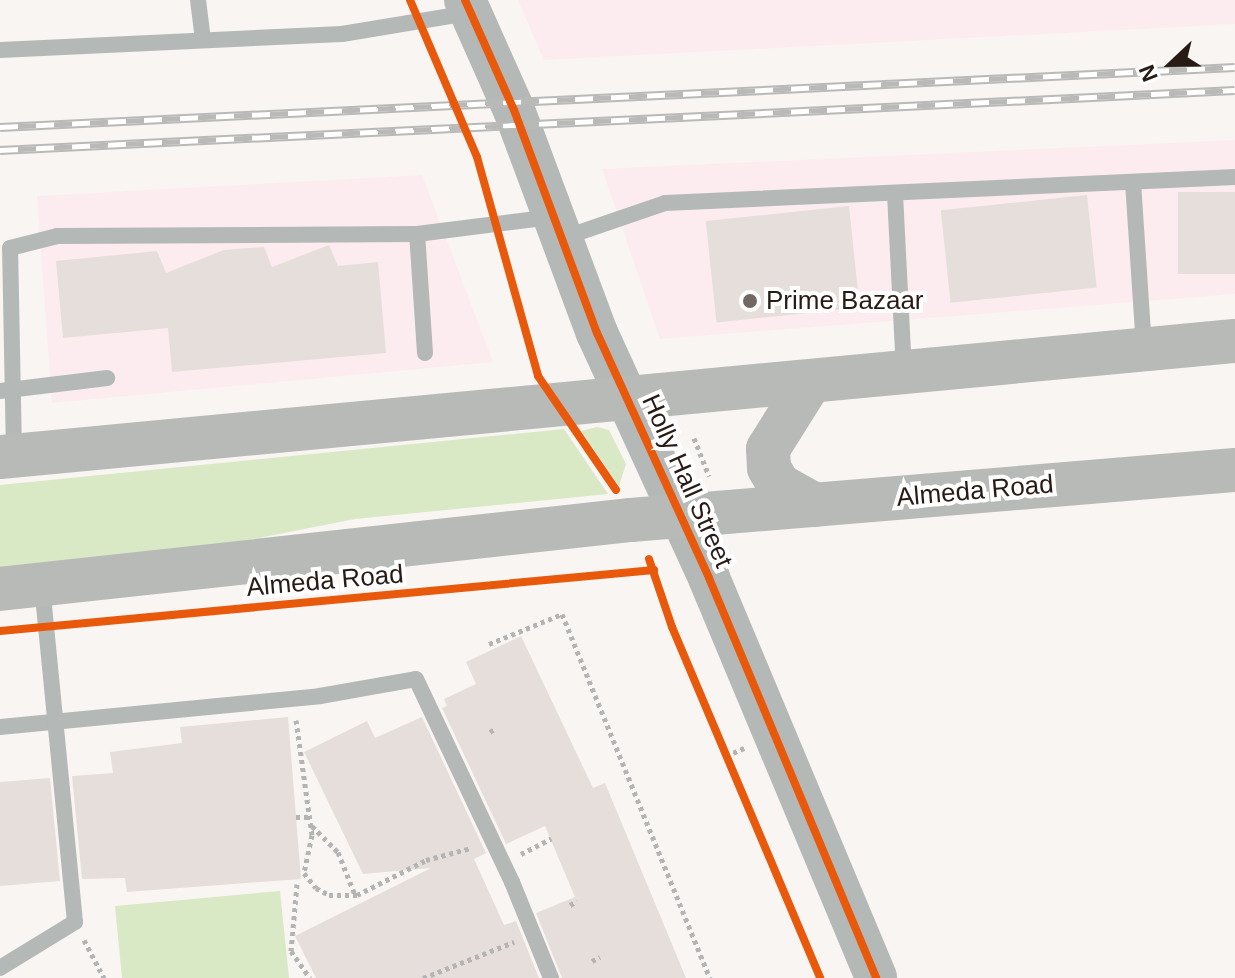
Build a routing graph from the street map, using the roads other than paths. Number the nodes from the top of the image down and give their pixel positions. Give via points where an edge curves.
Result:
1 (198, 0) edge
2 (468, 6) edge
3 (203, 40) junction
4 (0, 50) edge
5 (1235, 177) edge
6 (1133, 182) junction
7 (895, 194) junction
8 (557, 227) junction
9 (417, 234) junction
10 (5, 248) edge
11 (1235, 341) edge
12 (1144, 349) junction
13 (425, 353) dead end
14 (904, 373) junction
15 (107, 378) dead end
16 (810, 382) junction
17 (6, 391) edge
18 (626, 398) junction
19 (7, 456) edge
20 (1235, 470) edge
21 (815, 505) junction
22 (681, 516) junction
23 (21, 588) edge
24 (55, 723) junction
25 (0, 727) edge
26 (0, 968) edge
27 (551, 978) edge
28 (876, 978) edge

1 - 3 lane
2 - 3 lane via 342,34
2 - 8 street, Holly Hall Street
3 - 4 lane
5 - 6 lane
6 - 7 lane
6 - 12 lane
7 - 8 lane via 665,203
7 - 14 lane
8 - 9 lane
8 - 18 street, Holly Hall Street
9 - 10 lane via 57,236
9 - 13 lane
10 - 17 lane
11 - 12 main road
12 - 14 main road
14 - 16 main road
15 - 17 lane
16 - 18 main road
16 - 21 main road via 768,449 769,468 779,485
17 - 19 lane
18 - 19 main road
18 - 22 street, Holly Hall Street
20 - 21 main road, Almeda Road
21 - 22 main road, Almeda Road
22 - 23 main road, Almeda Road
22 - 28 street, Holly Hall Street
23 - 24 lane
24 - 25 lane
24 - 26 lane via 75,922
24 - 27 lane via 293,699 416,679

